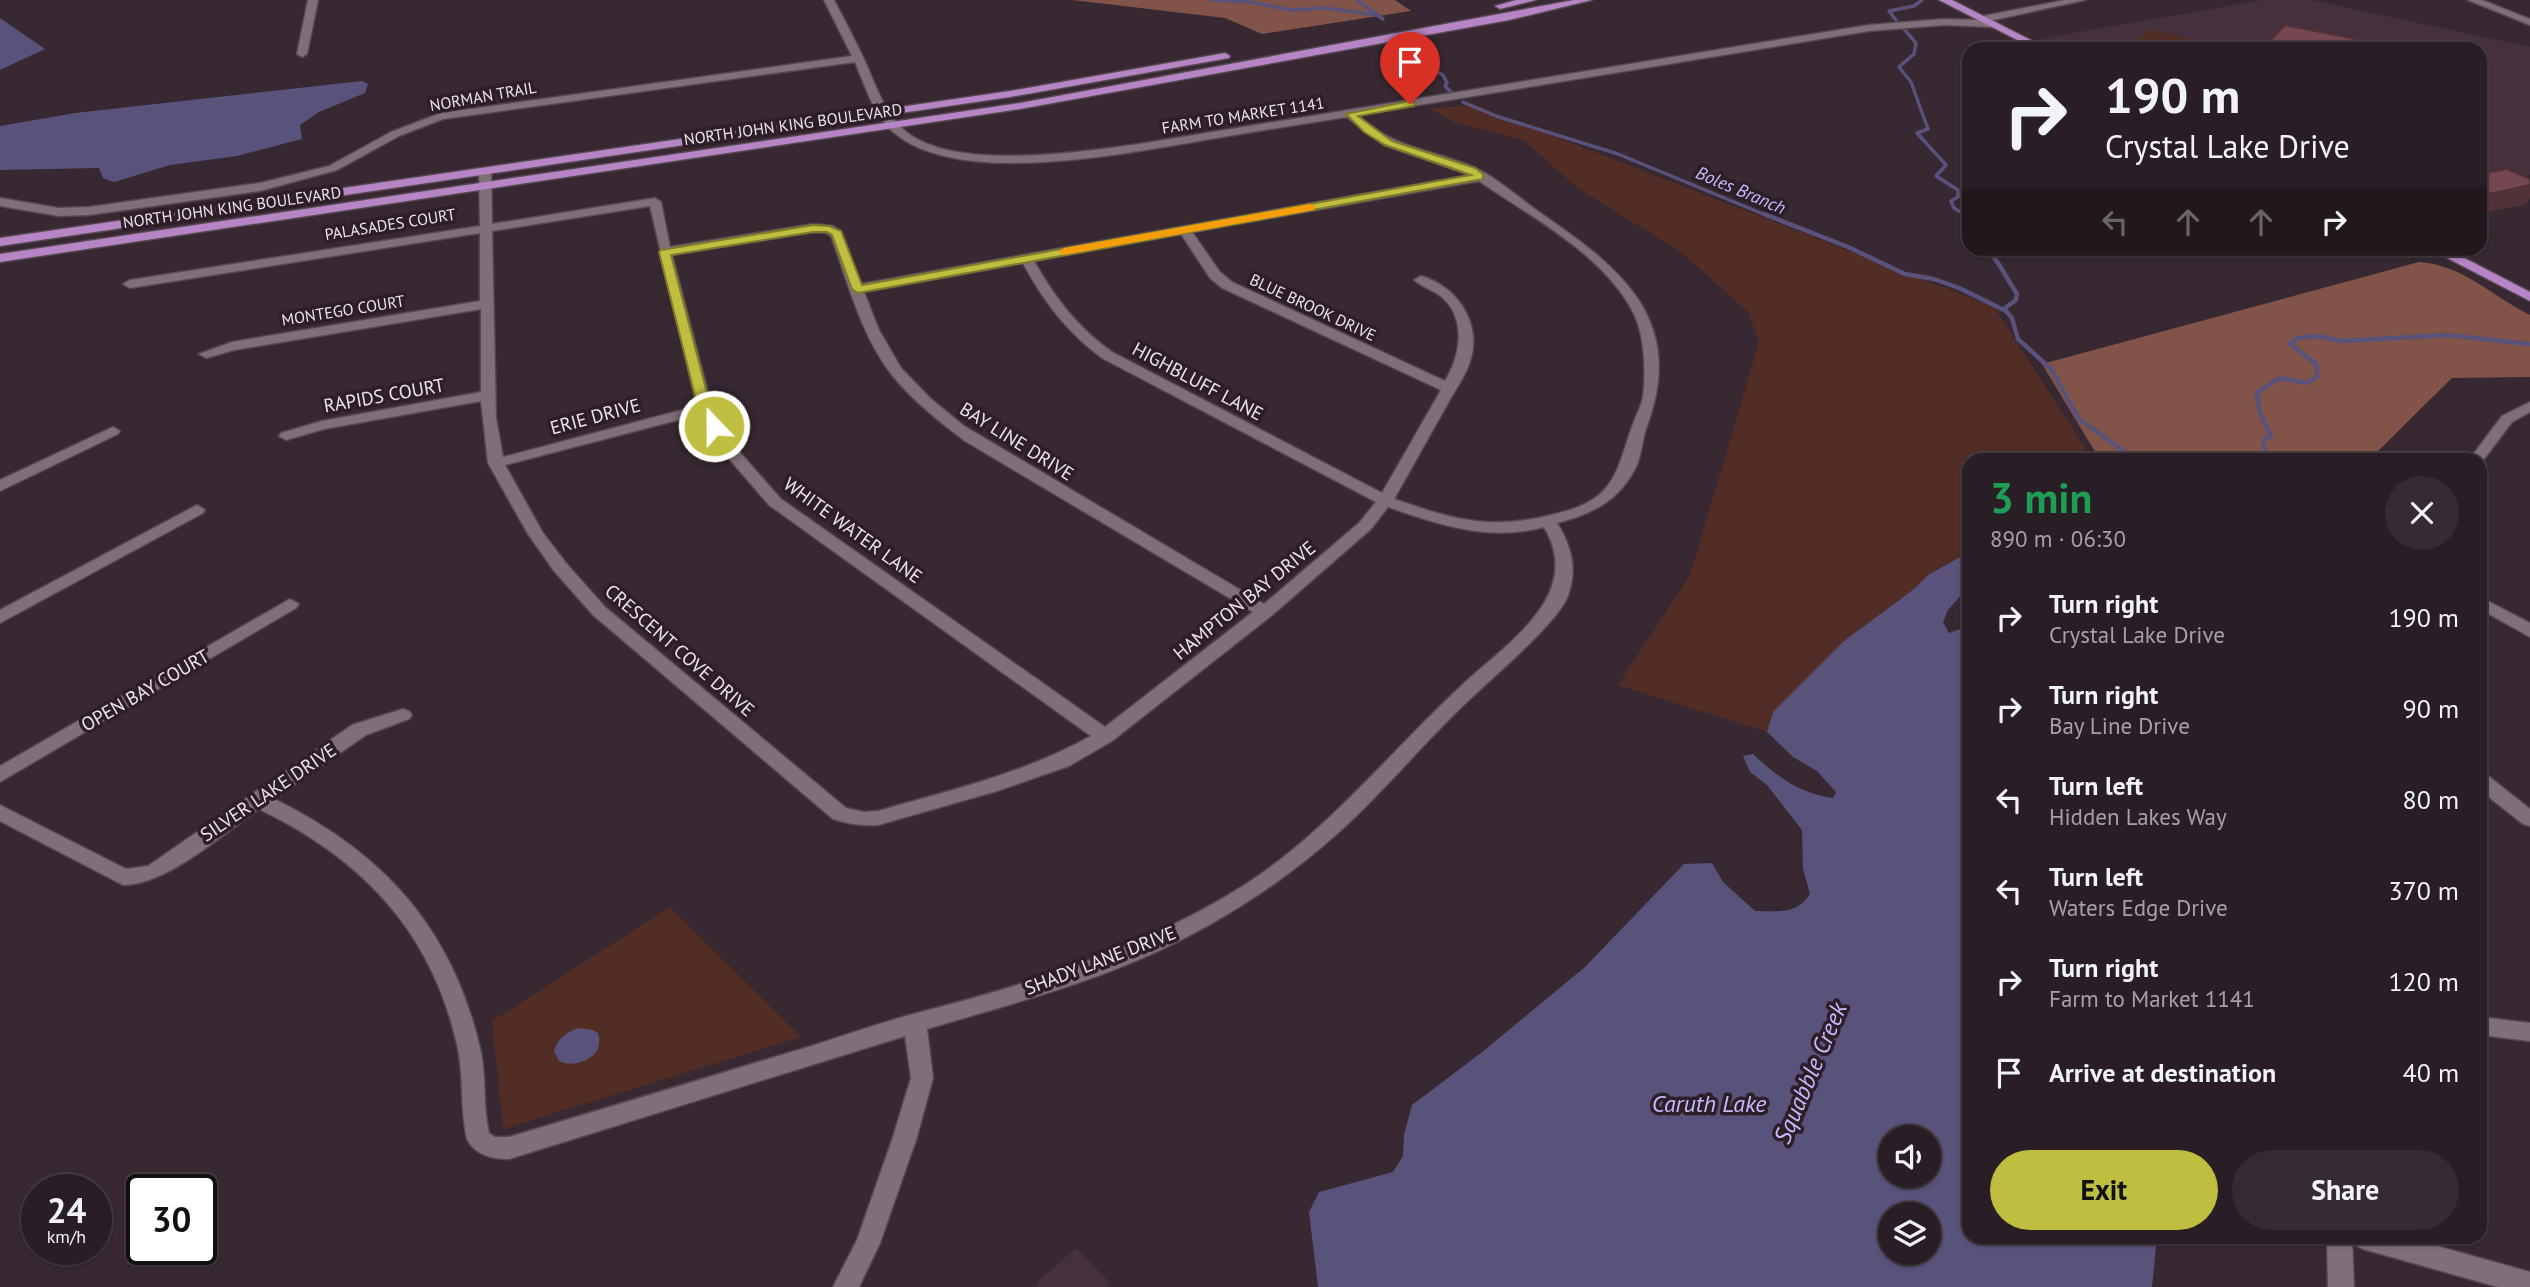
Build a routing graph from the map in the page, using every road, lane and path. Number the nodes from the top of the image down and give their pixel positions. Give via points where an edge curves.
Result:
1 (313, 0) edge
2 (829, 0) edge
3 (1531, 0) edge
4 (1587, 0) edge
5 (1944, 0) edge
6 (2080, 0) edge
7 (2473, 0) edge
8 (1988, 21) junction
9 (2530, 22) edge
10 (1314, 40) junction
11 (2029, 42) edge
12 (1326, 50) junction
13 (302, 54) dead end
14 (858, 58) junction
15 (884, 112) junction
16 (1351, 114) junction
17 (894, 125) junction
18 (485, 171) junction
19 (1479, 177) junction
20 (486, 185) junction
21 (0, 202) edge
22 (655, 202) joint
23 (487, 227) junction
24 (1184, 230) junction
25 (0, 242) edge
26 (665, 252) junction
27 (2450, 256) edge
28 (0, 258) edge
29 (1027, 259) junction
30 (1421, 280) dead end
31 (130, 284) dead end
32 (858, 289) junction
33 (2530, 297) edge
34 (488, 304) junction
35 (206, 354) dead end
36 (1450, 389) junction
37 (489, 396) junction
38 (2530, 406) edge
39 (705, 408) junction
40 (113, 431) dead end
41 (286, 436) dead end
42 (2481, 453) edge
43 (496, 463) junction
44 (0, 486) edge
45 (1385, 501) junction
46 (197, 510) dead end
47 (1548, 521) junction
48 (290, 604) dead end
49 (2487, 606) edge
50 (1265, 612) junction
51 (0, 617) edge
52 (2530, 631) edge
53 (403, 715) dead end
54 (1105, 736) junction
55 (0, 775) edge
56 (2487, 785) edge
57 (257, 799) junction
58 (0, 812) edge
59 (877, 818) joint
60 (2530, 819) edge
61 (915, 1023) junction
62 (2487, 1027) edge
63 (2530, 1032) edge
64 (2339, 1244) edge
65 (2388, 1244) edge
66 (2530, 1284) edge
67 (846, 1287) edge
68 (2341, 1287) edge

1 - 13 street
2 - 14 street, FARM TO MARKET 1141
3 - 10 main road, NORTH JOHN KING BOULEVARD
4 - 12 main road, NORTH JOHN KING BOULEVARD
5 - 8 main road
6 - 8 street, FARM TO MARKET 1141
7 - 9 street
8 - 11 main road
8 - 16 street, FARM TO MARKET 1141 via 1869,28
10 - 12 main road
10 - 15 main road, NORTH JOHN KING BOULEVARD
12 - 17 main road, NORTH JOHN KING BOULEVARD
14 - 15 street, FARM TO MARKET 1141
14 - 21 street, NORMAN TRAIL via 442,116 395,134 333,168 260,187 89,211 59,212
15 - 17 street, FARM TO MARKET 1141
15 - 18 main road, NORTH JOHN KING BOULEVARD
16 - 17 street, FARM TO MARKET 1141 via 1086,154 1021,159 937,150 903,135
16 - 19 street, HIGHBLUFF LANE via 1388,143 1459,165
17 - 20 main road, NORTH JOHN KING BOULEVARD
18 - 20 street, CRESCENT COVE DRIVE
18 - 25 main road, NORTH JOHN KING BOULEVARD
19 - 24 street
19 - 47 street, HIGHBLUFF LANE via 1601,262 1624,286 1642,317 1651,355 1650,399 1629,466 1609,495 1584,511
20 - 23 street, CRESCENT COVE DRIVE
20 - 28 main road, NORTH JOHN KING BOULEVARD
22 - 23 street, PALASADES COURT
22 - 26 street, WHITE WATER LANE
23 - 31 street, PALASADES COURT
23 - 34 street, CRESCENT COVE DRIVE
24 - 29 street
24 - 36 street, BLUE BROOK DRIVE via 1227,285
26 - 32 street, BAY LINE DRIVE via 829,229 837,234
26 - 39 street, WHITE WATER LANE
27 - 33 main road
29 - 32 street
29 - 45 street, HIGHBLUFF LANE via 1065,321 1107,355
30 - 36 street, HAMPTON BAY DRIVE via 1441,287 1462,320 1465,352
32 - 50 street, BAY LINE DRIVE via 888,359 938,413 970,438
34 - 35 street, MONTEGO COURT
34 - 37 street, CRESCENT COVE DRIVE
36 - 45 street, HAMPTON BAY DRIVE
37 - 41 street, RAPIDS COURT via 323,425
37 - 43 street, CRESCENT COVE DRIVE
38 - 42 street via 2507,419
39 - 43 street, ERIE DRIVE
39 - 54 street, WHITE WATER LANE via 723,443 775,502
40 - 44 street
43 - 59 street, CRESCENT COVE DRIVE via 536,534 599,611 840,814
45 - 47 street, HIGHBLUFF LANE via 1448,523 1495,529
45 - 50 street, HAMPTON BAY DRIVE via 1332,557
46 - 51 street
47 - 61 street, SHADY LANE DRIVE via 1565,556 1558,599 1332,827 1264,881 1168,937 1065,978
48 - 55 street, OPEN BAY COURT
49 - 52 street
50 - 54 street, HAMPTON BAY DRIVE
53 - 57 street, SILVER LAKE DRIVE via 359,730
54 - 59 street, HAMPTON BAY DRIVE via 1062,761
56 - 60 street
57 - 58 street, SILVER LAKE DRIVE via 155,871 138,877 123,877
57 - 61 street, SHADY LANE DRIVE via 313,826 362,861 422,929 438,956 461,1018 480,1139 497,1149
61 - 67 street via 922,1078 868,1242
62 - 63 street
64 - 68 street
65 - 66 street

